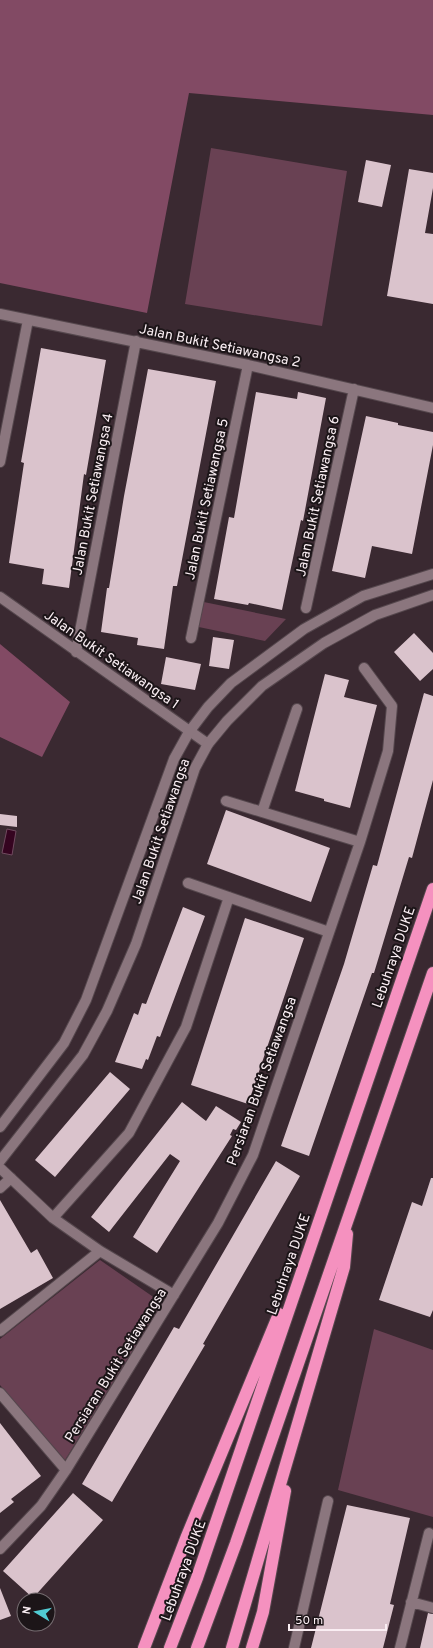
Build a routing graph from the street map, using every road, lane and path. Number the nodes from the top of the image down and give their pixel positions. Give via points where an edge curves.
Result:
1 (0, 314) edge
2 (28, 320) junction
3 (136, 341) junction
4 (248, 365) junction
5 (354, 389) junction
6 (433, 408) edge
7 (0, 462) edge
8 (433, 574) edge
9 (433, 595) edge
10 (0, 597) edge
11 (306, 608) dead end
12 (191, 638) dead end
13 (76, 652) junction
14 (364, 668) dead end
15 (297, 709) dead end
16 (189, 732) junction
17 (208, 744) junction
18 (226, 801) dead end
19 (262, 812) junction
20 (360, 842) junction
21 (188, 883) dead end
22 (433, 889) edge
23 (229, 897) junction
24 (329, 932) junction
25 (433, 973) edge
26 (0, 1127) edge
27 (0, 1161) edge
28 (0, 1168) edge
29 (11, 1178) junction
30 (0, 1188) edge
31 (323, 1207) junction
32 (349, 1212) junction
33 (53, 1218) junction
34 (100, 1251) junction
35 (174, 1295) junction
36 (0, 1331) edge
37 (0, 1394) edge
38 (296, 1429) junction
39 (66, 1470) junction
40 (328, 1501) dead end
41 (429, 1533) dead end
42 (0, 1548) edge
43 (411, 1602) junction
44 (433, 1608) edge
45 (144, 1648) edge
46 (170, 1648) edge
47 (197, 1648) edge
48 (232, 1648) edge
49 (252, 1648) edge
50 (294, 1648) edge
51 (400, 1648) edge

1 - 2 street, Jalan Bukit Setiawangsa 2
2 - 3 street, Jalan Bukit Setiawangsa 2
2 - 7 street
3 - 4 street, Jalan Bukit Setiawangsa 2
3 - 13 street, Jalan Bukit Setiawangsa 4
4 - 5 street, Jalan Bukit Setiawangsa 2
4 - 12 street, Jalan Bukit Setiawangsa 5
5 - 6 street, Jalan Bukit Setiawangsa 2
5 - 11 street, Jalan Bukit Setiawangsa 6
8 - 16 street, Jalan Bukit Setiawangsa via 363,596 304,629 231,683
9 - 17 street, Jalan Bukit Setiawangsa via 375,615 324,643 262,686
10 - 13 street, Jalan Bukit Setiawangsa 1
13 - 16 street, Jalan Bukit Setiawangsa 1
14 - 20 street, Persiaran Bukit Setiawangsa via 392,706 388,751
15 - 19 street
16 - 17 street, Jalan Bukit Setiawangsa 1
16 - 26 street, Jalan Bukit Setiawangsa via 174,759 86,1000 64,1043
17 - 27 street, Jalan Bukit Setiawangsa via 195,768 136,944 107,1011 83,1055
18 - 19 street
19 - 20 street
20 - 24 street, Persiaran Bukit Setiawangsa
21 - 23 street
22 - 31 highway, Lebuhraya DUKE
23 - 24 street
23 - 33 street via 186,1027 129,1133
24 - 35 street, Persiaran Bukit Setiawangsa via 253,1154 218,1223
25 - 32 highway
28 - 29 street
29 - 30 street
29 - 33 street
31 - 45 highway via 190,1529
31 - 46 highway, Lebuhraya DUKE via 197,1578
32 - 38 highway via 344,1267
32 - 47 highway via 236,1543
33 - 34 street
34 - 35 street
34 - 36 street
35 - 39 street, Persiaran Bukit Setiawangsa
37 - 39 street
38 - 48 highway
38 - 49 highway via 263,1612
39 - 42 street, Persiaran Bukit Setiawangsa via 41,1506
40 - 50 street
41 - 43 street
43 - 44 street
43 - 51 street

